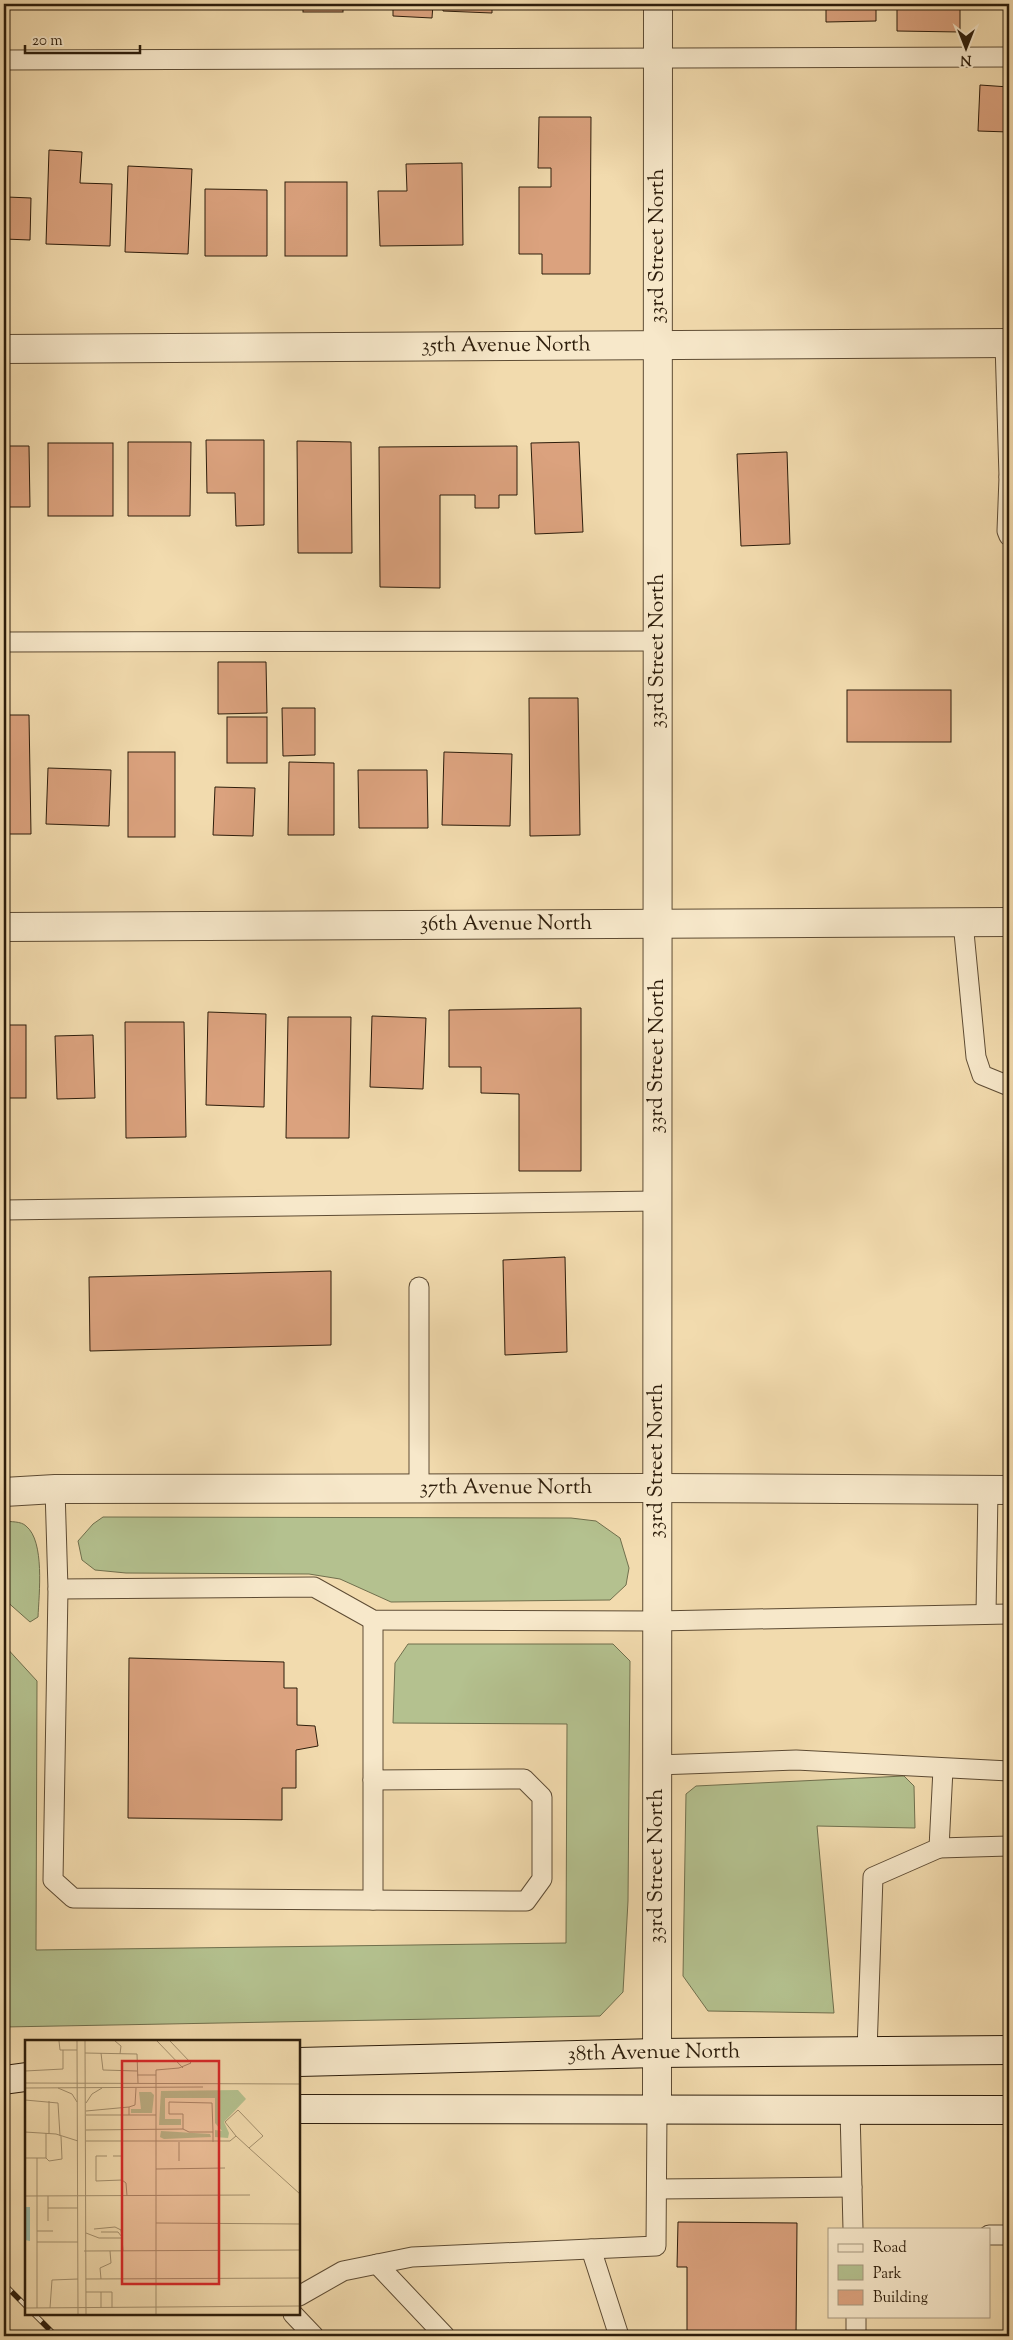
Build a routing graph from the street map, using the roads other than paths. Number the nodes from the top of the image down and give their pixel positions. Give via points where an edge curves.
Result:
1 (658, 4) edge
2 (1009, 57) edge
3 (658, 58) junction
4 (4, 60) edge
5 (1007, 343) edge
6 (657, 344) junction
7 (4, 349) edge
8 (1009, 477) edge
9 (1009, 536) edge
10 (657, 641) junction
11 (4, 642) edge
12 (962, 922) junction
13 (1009, 922) edge
14 (657, 924) junction
15 (4, 927) edge
16 (1009, 1086) edge
17 (657, 1200) junction
18 (4, 1210) edge
19 (419, 1287) dead end
20 (419, 1488) junction
21 (657, 1488) junction
22 (55, 1489) junction
23 (999, 1490) edge
24 (4, 1492) edge
25 (58, 1589) junction
26 (986, 1614) junction
27 (1009, 1614) edge
28 (373, 1620) junction
29 (657, 1621) junction
30 (657, 1765) junction
31 (943, 1769) junction
32 (1009, 1771) edge
33 (373, 1780) junction
34 (1009, 1846) edge
35 (939, 1848) junction
36 (373, 1900) junction
37 (1009, 2050) edge
38 (867, 2052) junction
39 (657, 2053) junction
40 (300, 2062) edge
41 (25, 2077) edge
42 (4, 2080) edge
43 (4, 2086) edge
44 (25, 2088) edge
45 (300, 2109) edge
46 (657, 2110) junction
47 (850, 2110) junction
48 (1009, 2110) edge
49 (852, 2187) junction
50 (656, 2189) junction
51 (853, 2228) edge
52 (990, 2235) edge
53 (1009, 2236) edge
54 (591, 2249) junction
55 (377, 2264) junction
56 (300, 2295) edge
57 (294, 2315) edge
58 (856, 2318) edge
59 (314, 2336) edge
60 (445, 2336) edge
61 (619, 2336) edge
62 (856, 2336) edge

1 - 3 street, 33rd Street North
2 - 3 lane
3 - 4 lane
3 - 6 street, 33rd Street North
5 - 6 street, 35th Avenue North
5 - 8 lane
6 - 7 street, 35th Avenue North
6 - 10 street, 33rd Street North
8 - 9 lane
10 - 11 lane
10 - 14 street, 33rd Street North
12 - 13 street, 36th Avenue North
12 - 14 street, 36th Avenue North
12 - 16 lane via 976,1057 982,1075
14 - 15 street, 36th Avenue North
14 - 17 street, 33rd Street North
17 - 18 lane
17 - 21 street, 33rd Street North
19 - 20 lane
20 - 21 street, 37th Avenue North
20 - 22 street, 37th Avenue North
21 - 23 street, 37th Avenue North
21 - 29 street, 33rd Street North
22 - 24 street, 37th Avenue North
22 - 25 lane
23 - 26 lane
25 - 28 lane via 314,1587
25 - 36 lane via 53,1880 73,1898
26 - 27 lane
26 - 29 lane
28 - 29 lane
28 - 33 lane
29 - 30 street, 33rd Street North
30 - 31 lane via 796,1760
30 - 39 street, 33rd Street North
31 - 32 lane
31 - 35 lane
33 - 36 lane
33 - 36 lane via 524,1779 542,1797 542,1879 526,1901
34 - 35 lane
35 - 38 lane via 873,1877
37 - 38 street, 38th Avenue North
38 - 39 street, 38th Avenue North
39 - 40 street, 38th Avenue North
39 - 46 street, 33rd Street North
41 - 42 street
43 - 44 street
45 - 46 street
46 - 47 street
46 - 50 lane
47 - 48 street
47 - 49 lane
49 - 50 lane
49 - 51 lane
50 - 54 lane via 656,2246
52 - 53 lane
54 - 55 lane via 412,2257
54 - 61 lane
55 - 56 lane via 343,2271
55 - 60 lane
57 - 59 lane
58 - 62 lane

